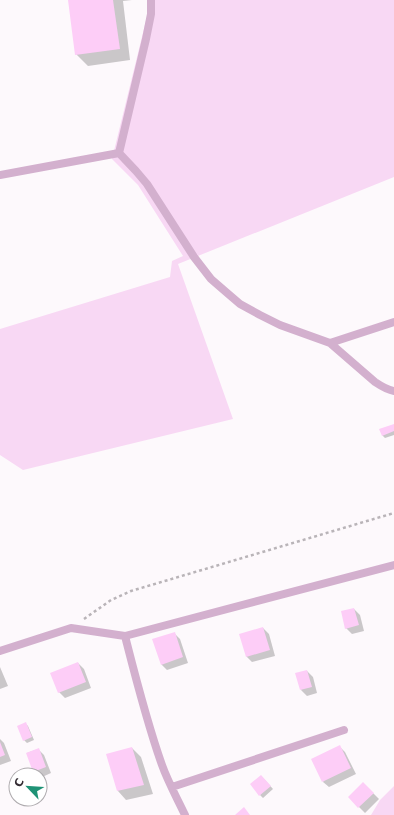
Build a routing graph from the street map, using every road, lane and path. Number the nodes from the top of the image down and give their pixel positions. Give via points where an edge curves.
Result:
1 (151, 0) edge
2 (119, 153) junction
3 (0, 175) edge
4 (394, 322) edge
5 (330, 343) junction
6 (394, 391) edge
7 (394, 513) edge
8 (394, 565) edge
9 (71, 628) junction
10 (125, 636) junction
11 (0, 651) edge
12 (344, 730) dead end
13 (172, 787) junction
14 (185, 815) edge

1 - 2 lane via 146,39
2 - 3 lane
2 - 5 lane via 146,184 211,279 247,308 280,325
4 - 5 lane
5 - 6 lane via 375,382
7 - 9 path via 131,591 111,600
8 - 10 lane
9 - 10 lane
9 - 11 lane
10 - 13 lane via 148,722
12 - 13 lane
13 - 14 lane

